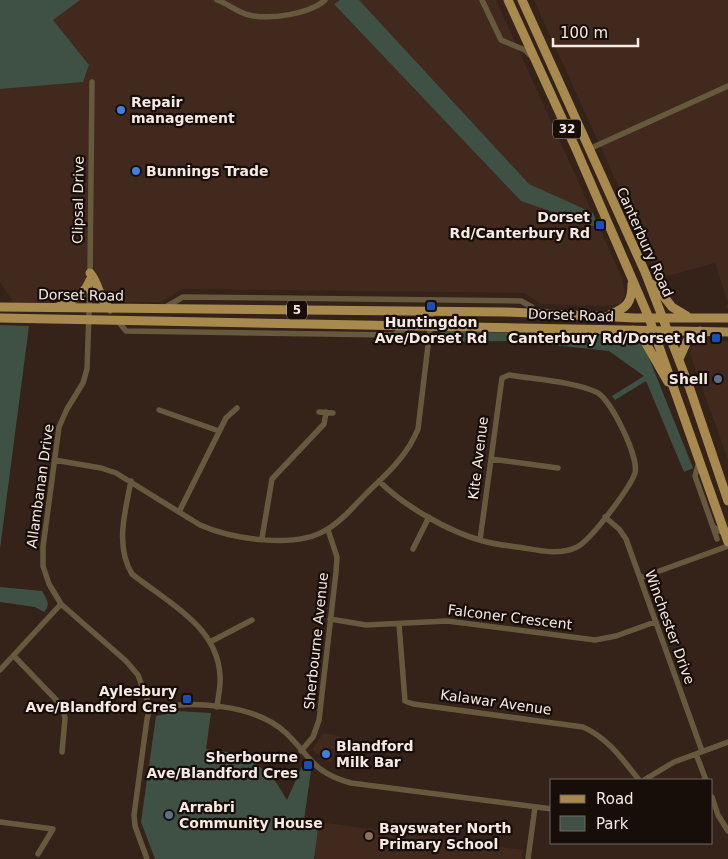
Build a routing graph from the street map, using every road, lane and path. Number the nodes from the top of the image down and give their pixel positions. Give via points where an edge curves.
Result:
1 (217, 0) edge
2 (325, 0) edge
3 (482, 0) edge
4 (508, 0) edge
5 (522, 0) edge
6 (537, 64) junction
7 (556, 74) junction
8 (544, 79) junction
9 (92, 82) dead end
10 (728, 86) edge
11 (589, 149) junction
12 (645, 272) junction
13 (90, 277) junction
14 (632, 280) junction
15 (326, 299) junction
16 (0, 307) edge
17 (56, 308) junction
18 (89, 309) junction
19 (110, 309) junction
20 (162, 309) junction
21 (338, 311) junction
22 (432, 312) junction
23 (536, 313) junction
24 (606, 316) junction
25 (0, 318) edge
26 (649, 318) junction
27 (664, 318) junction
28 (691, 318) junction
29 (728, 318) edge
30 (89, 319) junction
31 (432, 325) junction
32 (633, 330) junction
33 (653, 330) junction
34 (669, 331) junction
35 (701, 331) junction
36 (728, 332) edge
37 (679, 360) junction
38 (681, 407) junction
39 (237, 408) dead end
40 (159, 410) dead end
41 (318, 412) dead end
42 (326, 412) junction
43 (333, 413) dead end
44 (219, 431) junction
45 (491, 459) junction
46 (54, 460) junction
47 (699, 462) junction
48 (558, 468) dead end
49 (131, 481) junction
50 (379, 481) junction
51 (728, 500) edge
52 (179, 512) junction
53 (429, 517) junction
54 (605, 517) junction
55 (328, 530) junction
56 (262, 538) junction
57 (724, 538) edge
58 (480, 540) junction
59 (728, 546) edge
60 (413, 548) dead end
61 (640, 578) junction
62 (61, 604) junction
63 (330, 619) junction
64 (252, 620) dead end
65 (655, 622) junction
66 (399, 624) junction
67 (212, 641) junction
68 (14, 656) junction
69 (0, 670) edge
70 (217, 707) junction
71 (150, 708) junction
72 (728, 742) edge
73 (301, 751) junction
74 (62, 752) dead end
75 (699, 752) junction
76 (638, 779) edge
77 (646, 779) edge
78 (706, 779) edge
79 (713, 800) edge
80 (535, 807) junction
81 (550, 809) edge
82 (0, 822) edge
83 (728, 831) edge
84 (38, 854) dead end
85 (147, 859) edge
86 (528, 859) edge

1 - 2 street via 246,15 256,16 302,12
3 - 6 street via 501,40 525,50
4 - 6 main road, Canterbury Road / 32
5 - 7 main road, Canterbury Road / 32
6 - 8 main road, Canterbury Road / 32
7 - 8 main road
7 - 11 main road, Canterbury Road / 32
8 - 14 main road, Canterbury Road / 32
9 - 13 street, Clipsal Drive
10 - 11 street
11 - 12 main road, Canterbury Road / 32
12 - 27 main road, Canterbury Road / 32
12 - 28 main road via 672,307
13 - 17 main road via 86,290 78,298
13 - 18 street, Clipsal Drive
13 - 19 main road via 94,278 101,299
14 - 24 main road via 629,304 625,309
14 - 26 main road, Canterbury Road / 32
15 - 20 street, Dorset Road via 183,297
15 - 21 street
15 - 23 street, Dorset Road via 521,301
16 - 17 main road, Dorset Road / 5
17 - 18 main road, Dorset Road / 5
18 - 19 main road, Dorset Road / 5
18 - 30 street, Clipsal Drive
19 - 20 main road, Dorset Road / 5
20 - 21 main road, Dorset Road / 5
21 - 22 main road, Dorset Road / 5
22 - 23 main road, Dorset Road / 5
22 - 31 street
23 - 24 main road, Dorset Road / 5
24 - 26 main road, Dorset Road / 5
25 - 30 main road, Dorset Road / 5
26 - 27 main road, Dorset Road / 5
26 - 33 main road, Canterbury Road / 32
27 - 28 main road, Dorset Road / 5
27 - 34 main road, Canterbury Road / 32
28 - 29 main road, Dorset Road / 5
30 - 31 main road, Dorset Road / 5
30 - 46 street, Allambanan Drive via 87,369 63,417
31 - 32 main road, Dorset Road / 5
31 - 50 street via 418,429 405,454
32 - 33 main road, Dorset Road / 5
32 - 38 main road via 644,340
33 - 34 main road, Dorset Road / 5
33 - 38 main road, Canterbury Road / 32
34 - 35 main road, Dorset Road / 5
34 - 37 main road, Canterbury Road / 32
35 - 36 main road, Dorset Road / 5
35 - 37 main road via 688,339
37 - 51 main road, Canterbury Road / 32
38 - 47 main road, Canterbury Road / 32
39 - 44 street via 229,414
40 - 44 street
41 - 42 street
42 - 43 street
42 - 56 street via 324,424 272,479
44 - 52 street
45 - 48 street
45 - 54 street, Kite Avenue via 502,378 509,376 596,392 608,403 622,428 636,465 628,486
45 - 58 street, Kite Avenue
46 - 49 street via 102,468
46 - 62 street, Allambanan Drive via 43,566
47 - 57 main road, Canterbury Road / 32
47 - 57 street, Canterbury Road via 695,476 713,527
49 - 52 street
49 - 67 street via 123,532 125,562 132,574 202,628
50 - 53 street via 398,498
50 - 55 street
52 - 56 street via 215,530
53 - 58 street
53 - 60 street
54 - 58 street via 583,543 569,550 539,550
54 - 61 street, Winchester Drive via 626,539
55 - 56 street via 300,540
55 - 63 street, Sherbourne Avenue via 337,557
59 - 61 street
61 - 65 street, Winchester Drive
62 - 68 street
62 - 71 street, Allambanan Drive via 132,667 143,685
63 - 66 street, Falconer Crescent via 366,625
63 - 73 street, Sherbourne Avenue via 320,720 313,737
64 - 67 street
65 - 66 street, Falconer Crescent via 594,640 447,621
65 - 75 street, Winchester Drive
66 - 76 street, Kalawar Avenue via 405,701 583,727 613,748
67 - 70 street via 220,677
68 - 69 street
68 - 74 street via 62,706 65,718
70 - 71 street via 186,704
70 - 73 street via 265,719 285,732
71 - 85 street, Allambanan Drive via 134,815
72 - 75 street
73 - 80 street via 320,769 351,783
75 - 77 street
75 - 78 street, Winchester Drive
79 - 83 street
80 - 81 street
80 - 86 street
82 - 84 street via 53,829

